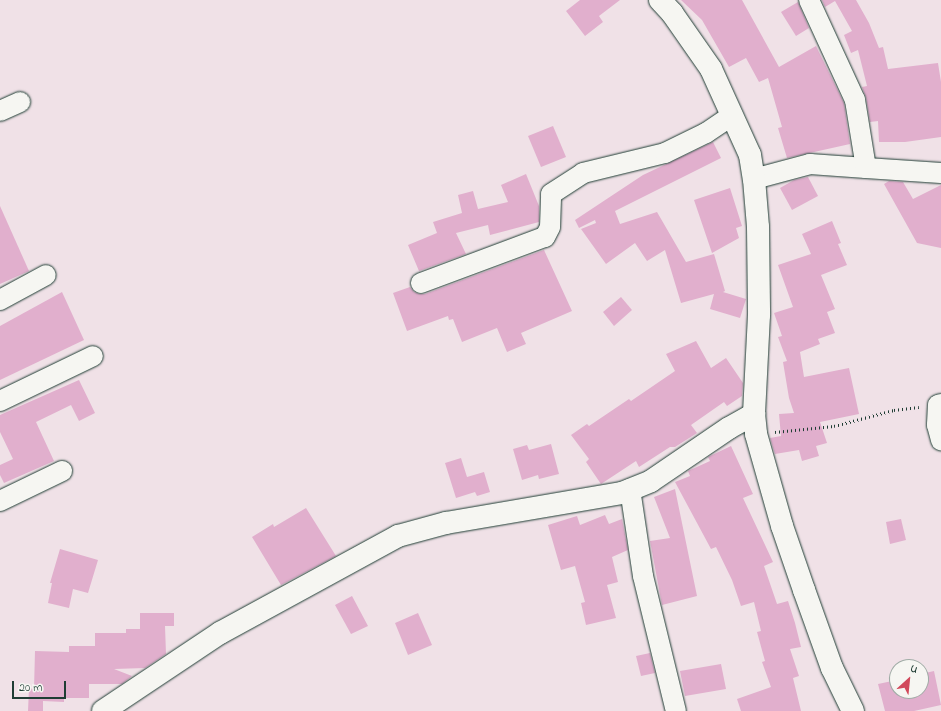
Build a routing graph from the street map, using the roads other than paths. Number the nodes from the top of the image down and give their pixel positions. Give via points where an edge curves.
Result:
1 (660, 0) edge
2 (809, 0) edge
3 (20, 102) dead end
4 (0, 111) edge
5 (733, 115) junction
6 (866, 168) junction
7 (941, 173) edge
8 (754, 179) junction
9 (46, 275) dead end
10 (421, 283) dead end
11 (0, 300) edge
12 (93, 356) dead end
13 (0, 400) edge
14 (939, 404) edge
15 (755, 424) junction
16 (941, 440) edge
17 (62, 471) dead end
18 (630, 489) junction
19 (0, 501) edge
20 (103, 711) edge
21 (676, 711) edge
22 (853, 711) edge

1 - 5 street via 711,69
2 - 6 street via 855,100
3 - 4 street
5 - 8 street via 750,156
5 - 10 street via 701,136 665,153 583,173 551,194 550,227 545,237
6 - 7 street
6 - 8 street via 810,164
8 - 15 street via 758,227 759,315
9 - 11 street
12 - 13 street
14 - 16 street via 936,425
15 - 18 street via 729,428 651,481
15 - 22 street via 782,526 832,668
17 - 19 street
18 - 20 street via 622,493 446,523 398,536 220,633
18 - 21 street via 643,576

